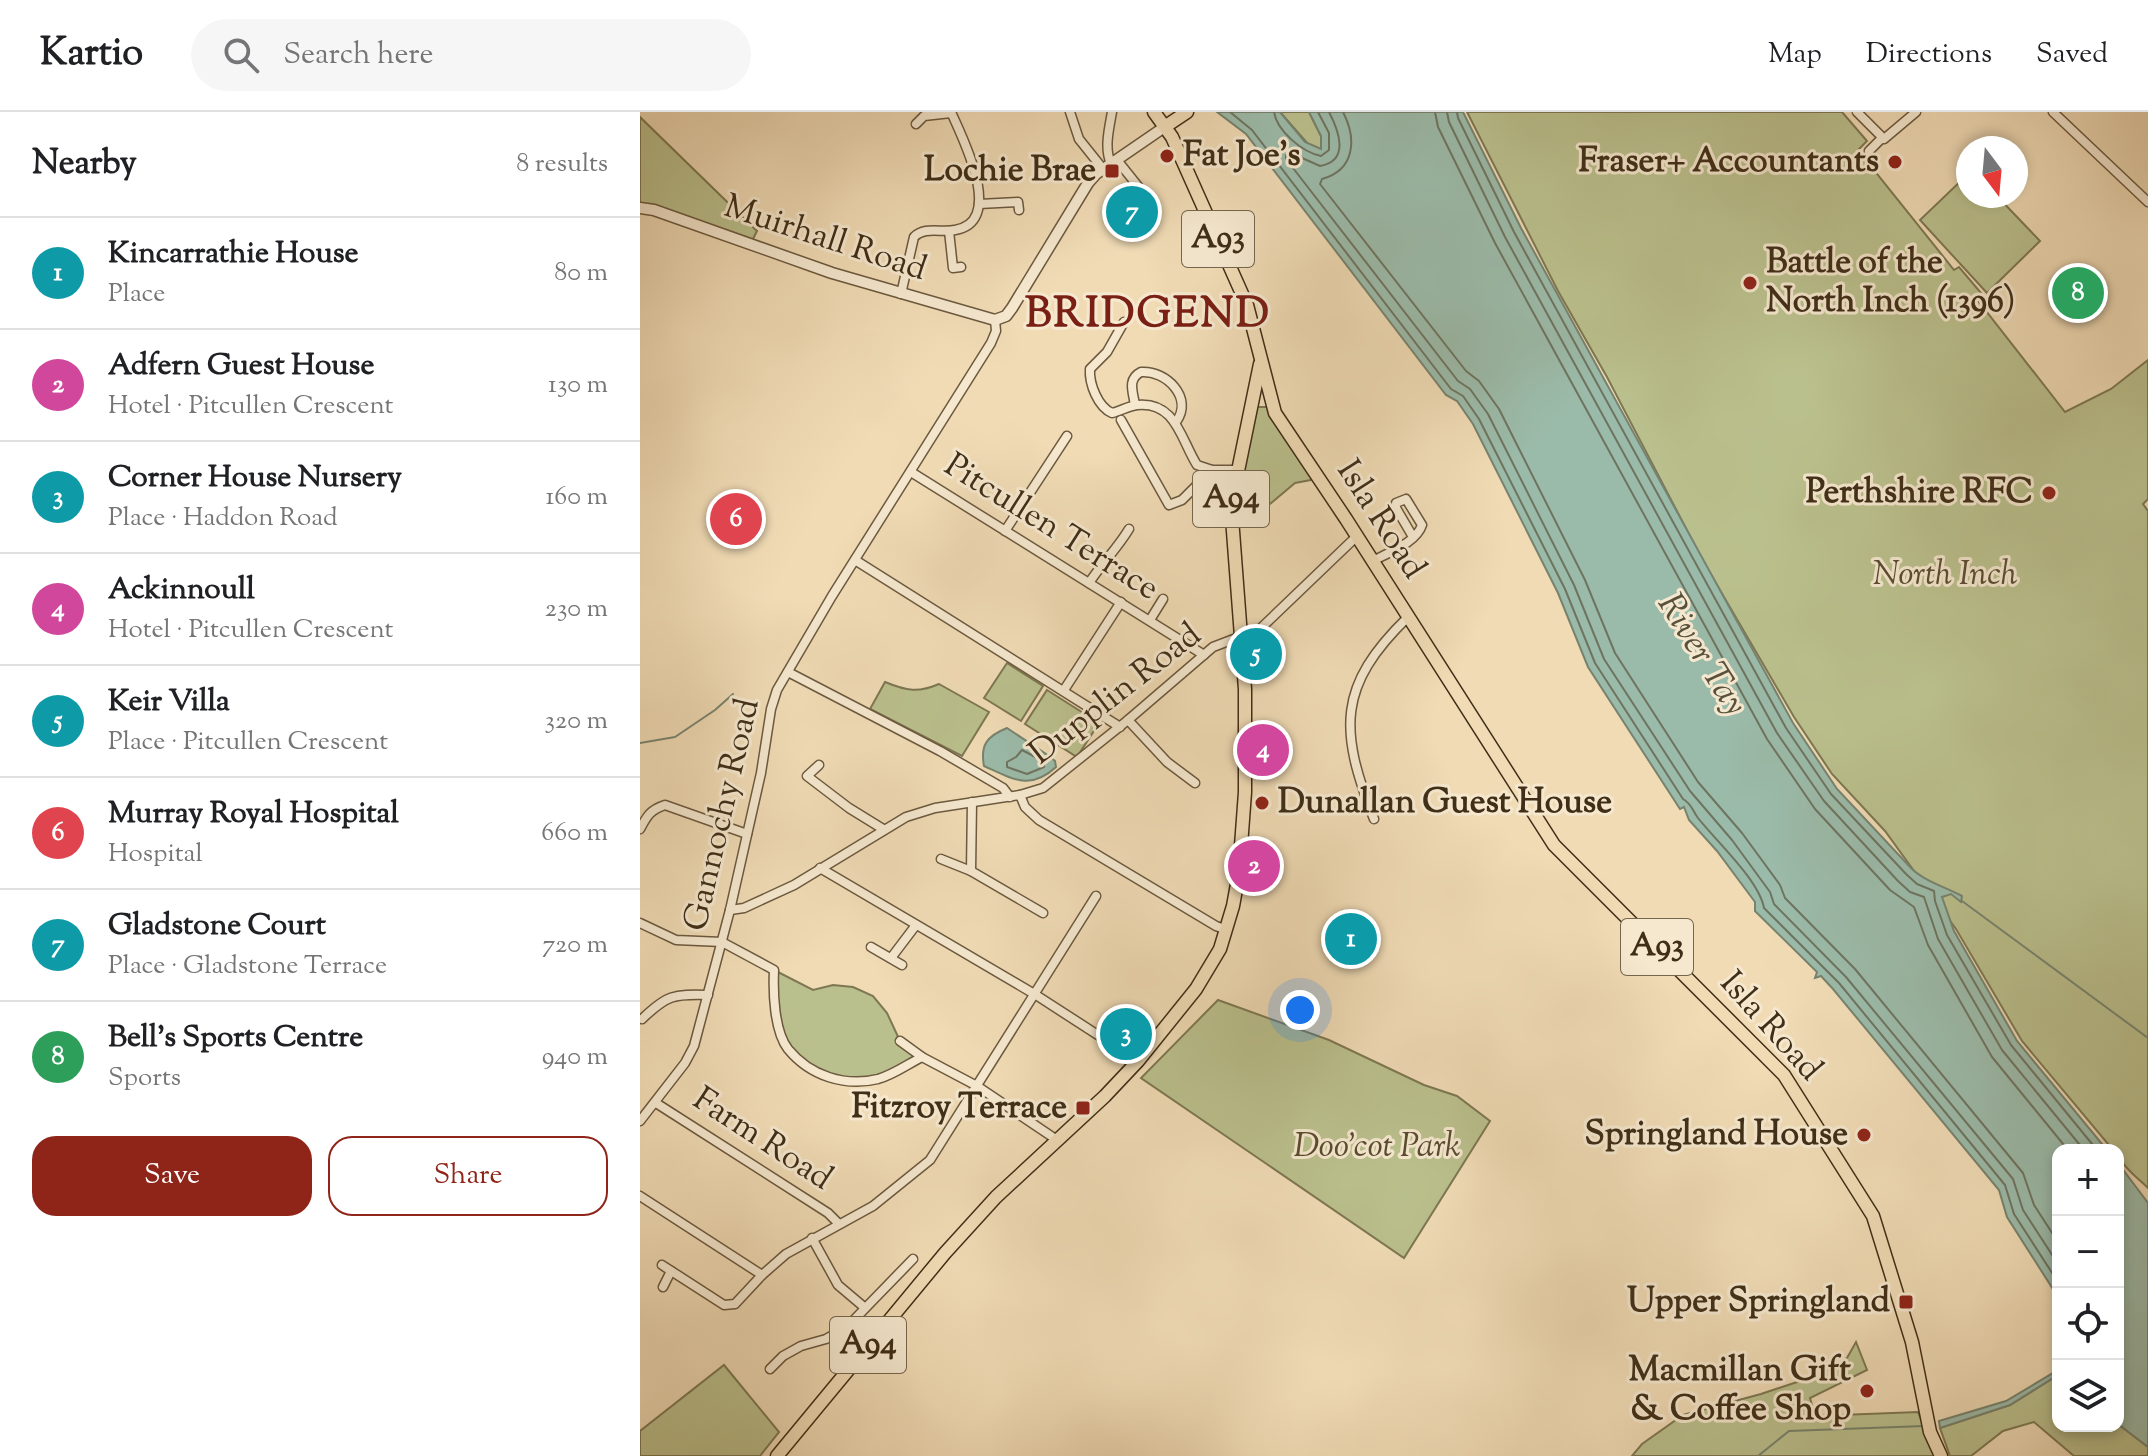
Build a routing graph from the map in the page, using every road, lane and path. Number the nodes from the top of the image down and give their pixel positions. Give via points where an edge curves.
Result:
1 (1070, 112) edge
2 (1112, 112) edge
3 (1154, 112) edge
4 (1187, 112) edge
5 (1857, 112) edge
6 (1916, 112) edge
7 (2053, 112) edge
8 (951, 113) edge
9 (916, 124) dead end
10 (1166, 126) junction
11 (1884, 138) junction
12 (1869, 151) dead end
13 (1110, 164) junction
14 (1141, 190) dead end
15 (2148, 202) edge
16 (979, 204) junction
17 (640, 208) edge
18 (1019, 210) dead end
19 (949, 231) junction
20 (961, 267) dead end
21 (901, 294) junction
22 (995, 320) junction
23 (1124, 322) dead end
24 (1260, 364) junction
25 (1135, 405) junction
26 (1121, 420) dead end
27 (1176, 422) junction
28 (1067, 436) dead end
29 (1212, 470) junction
30 (1237, 470) junction
31 (911, 472) junction
32 (1129, 529) dead end
33 (1005, 531) junction
34 (1357, 536) junction
35 (1413, 537) dead end
36 (855, 560) junction
37 (1373, 561) junction
38 (1089, 583) junction
39 (1163, 599) dead end
40 (1121, 602) junction
41 (1408, 617) junction
42 (1150, 620) junction
43 (1242, 636) junction
44 (1204, 655) junction
45 (788, 672) junction
46 (1064, 690) junction
47 (1128, 720) junction
48 (1120, 727) junction
49 (819, 765) dead end
50 (1195, 783) dead end
51 (1015, 796) junction
52 (972, 802) junction
53 (1374, 819) dead end
54 (640, 829) edge
55 (883, 829) junction
56 (747, 834) junction
57 (941, 859) dead end
58 (820, 868) junction
59 (971, 871) junction
60 (1096, 896) dead end
61 (730, 910) junction
62 (1043, 913) dead end
63 (640, 923) edge
64 (916, 925) junction
65 (1227, 930) junction
66 (722, 942) junction
67 (871, 947) dead end
68 (891, 958) junction
69 (902, 965) dead end
70 (708, 995) junction
71 (1036, 995) junction
72 (642, 1019) dead end
73 (900, 1041) dead end
74 (922, 1057) junction
75 (1138, 1061) junction
76 (977, 1086) junction
77 (656, 1103) junction
78 (640, 1121) edge
79 (1057, 1140) junction
80 (640, 1196) edge
81 (839, 1224) junction
82 (812, 1238) junction
83 (913, 1259) dead end
84 (662, 1265) dead end
85 (671, 1271) junction
86 (762, 1275) junction
87 (663, 1287) dead end
88 (864, 1307) junction
89 (770, 1369) dead end
90 (777, 1456) edge
91 (1941, 1456) edge

1 - 13 street via 1079,139
2 - 13 street
3 - 10 main road
4 - 10 main road
5 - 11 street
6 - 11 street
7 - 15 street
8 - 9 street via 924,116
8 - 16 street via 968,148
10 - 13 street
10 - 24 main road, A93 via 1247,305
11 - 12 street
13 - 14 street
13 - 22 street via 1081,193 1008,314
16 - 18 street via 1018,202
16 - 19 street via 977,217
17 - 21 street, Muirhall Road
19 - 20 street via 953,268
19 - 21 street via 924,231 914,237
21 - 22 street, Muirhall Road
22 - 31 street, Gannochy Road via 991,343
23 - 25 street via 1090,374 1108,413
24 - 30 main road, A94
24 - 34 main road, Isla Road / A93 via 1275,413
25 - 27 street via 1155,407
25 - 27 street via 1133,378 1141,372 1158,373 1181,401
26 - 29 street via 1169,505 1182,500
27 - 29 street via 1197,465
28 - 33 street
29 - 30 street
30 - 43 main road, A94 via 1231,505
31 - 33 street, Pitcullen Terrace
31 - 36 street, Gannochy Road
32 - 38 street
33 - 38 street, Pitcullen Terrace
34 - 37 main road, Isla Road / A93
34 - 43 street, Dupplin Road via 1260,629
35 - 37 street
36 - 45 street, Gannochy Road
36 - 46 street
37 - 41 main road, Isla Road / A93
38 - 40 street, Pitcullen Terrace
39 - 42 street
40 - 42 street, Pitcullen Terrace
40 - 46 street
41 - 53 street via 1369,662 1349,722 1358,779
41 - 91 main road, Isla Road / A93 via 1554,845 1784,1075 1873,1216 1912,1342 1930,1432
42 - 44 street, Pitcullen Terrace
43 - 44 street, Dupplin Road
43 - 65 main road, A94 via 1243,835
44 - 47 street, Dupplin Road
45 - 51 street
45 - 56 street, Gannochy Road via 771,709
46 - 48 street
47 - 48 street, Dupplin Road
47 - 50 street
48 - 51 street, Dupplin Road via 1043,788
49 - 55 street via 807,776
51 - 52 street, Dupplin Road
51 - 65 street via 1039,820
52 - 55 street, Dupplin Road via 920,812
52 - 59 street
54 - 56 street via 648,814 665,805
55 - 58 street, Dupplin Road
56 - 61 street, Gannochy Road
57 - 59 street
58 - 61 street, Dupplin Road via 769,898
58 - 64 street
59 - 62 street
60 - 71 street
61 - 66 street, Gannochy Road
63 - 66 street via 676,940
64 - 68 street
64 - 71 street
65 - 75 main road, A94 via 1187,1000
66 - 70 street, Gannochy Road
66 - 74 street via 774,970 776,1015 787,1048 831,1079 879,1079
67 - 68 street
68 - 69 street
70 - 72 street via 662,1000
70 - 77 street, Gannochy Road via 691,1054
71 - 75 street
71 - 76 street
73 - 74 street
74 - 76 street
75 - 79 main road, A94
76 - 79 street
76 - 81 street via 930,1160 873,1206
77 - 78 street, Gannochy Road
77 - 81 street, Farm Road
79 - 90 main road, A94 via 945,1253
80 - 86 street
81 - 82 street
82 - 86 street
82 - 88 street via 838,1285
83 - 88 street
84 - 85 street
85 - 86 street via 729,1306
85 - 87 street
88 - 89 street via 837,1334 801,1346

